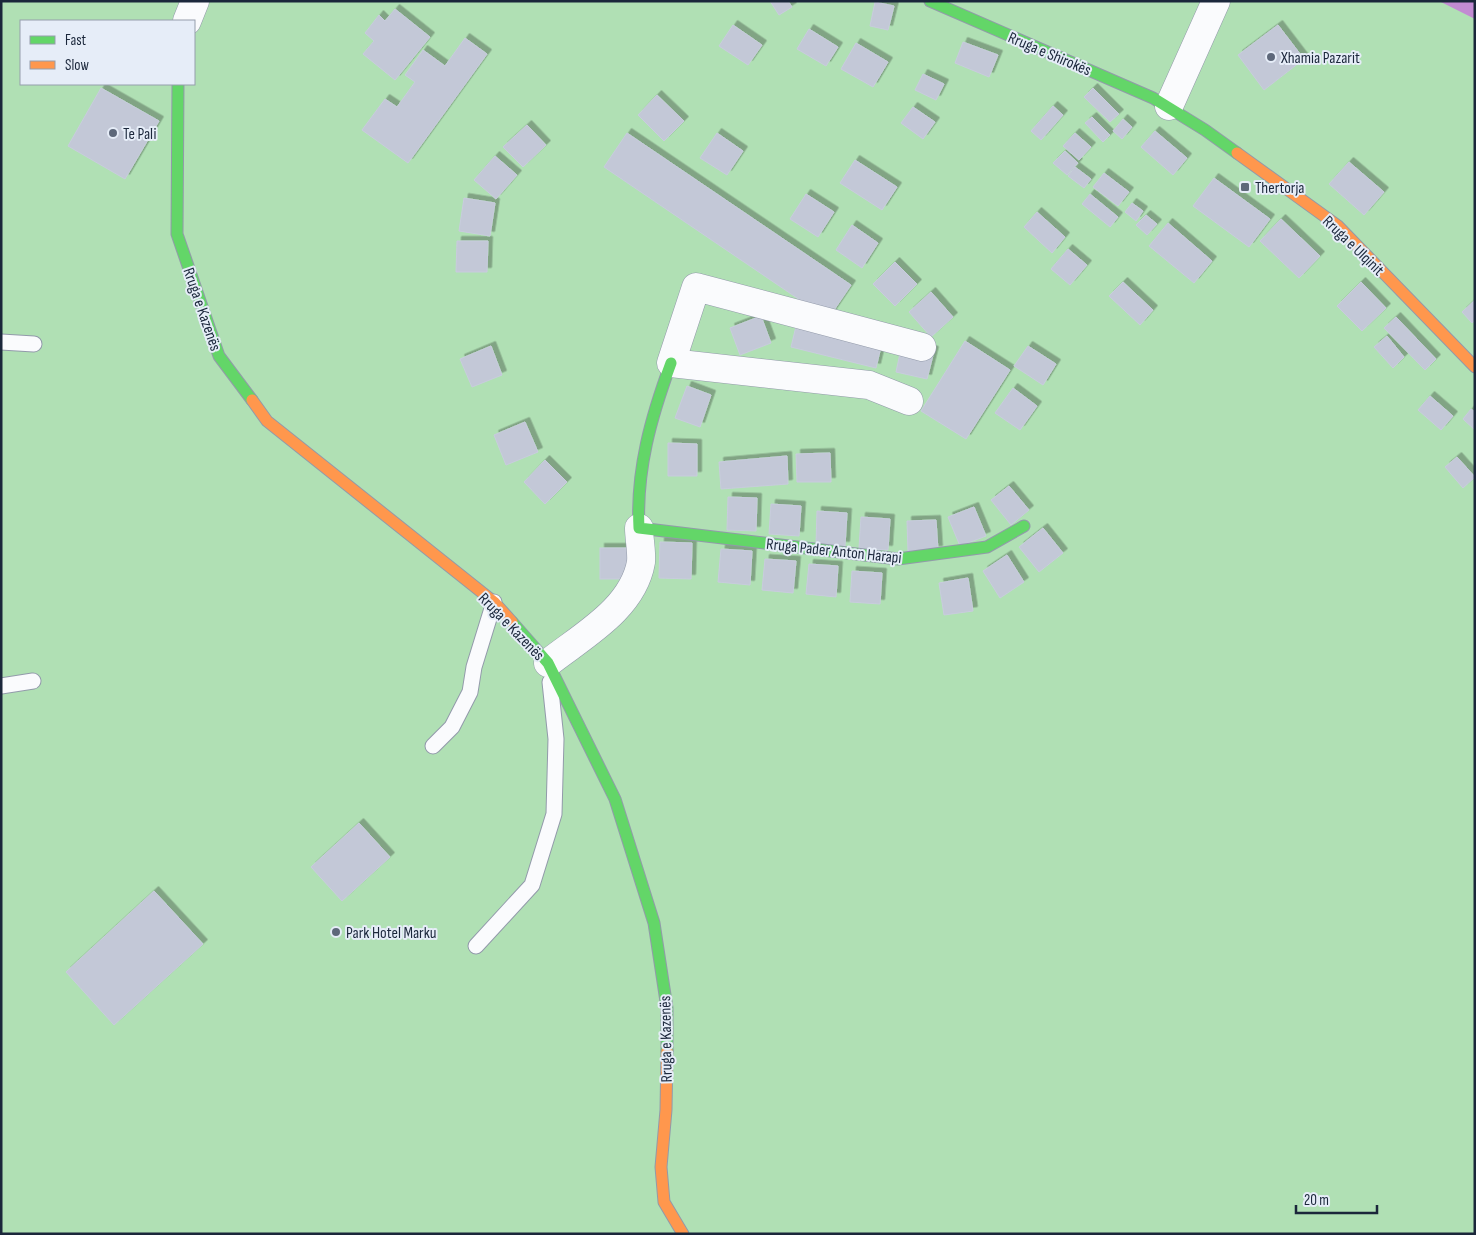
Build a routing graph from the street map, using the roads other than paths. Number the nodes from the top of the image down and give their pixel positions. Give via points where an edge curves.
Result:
1 (195, 1) edge
2 (930, 1) edge
3 (1216, 1) edge
4 (187, 20) edge
5 (178, 85) edge
6 (1169, 106) junction
7 (1, 342) edge
8 (34, 344) dead end
9 (922, 347) dead end
10 (670, 363) junction
11 (1475, 367) edge
12 (909, 401) dead end
13 (1024, 526) dead end
14 (639, 528) junction
15 (494, 602) junction
16 (548, 663) junction
17 (34, 681) dead end
18 (1, 686) edge
19 (433, 746) dead end
20 (476, 946) dead end
21 (683, 1234) edge

1 - 4 street
2 - 6 street, Rruga e Shirokës
3 - 6 street
5 - 15 street, Rruga e Kazenës via 177,234 219,356 267,422
6 - 11 street, Rruga e Ulqinit via 1338,226
7 - 8 lane
9 - 10 street via 696,287
10 - 12 street via 869,385
10 - 14 street via 643,444 637,515
13 - 14 street, Rruga Pader Anton Harapi via 987,547 898,559
14 - 16 street via 641,561 636,580 622,604
15 - 16 street, Rruga e Kazenës
15 - 19 lane via 474,667 470,692 452,727
16 - 20 lane via 556,739 554,814 532,885
16 - 21 street, Rruga e Kazenës via 615,799 654,923 667,1008 666,1110 660,1167 664,1202
17 - 18 lane

